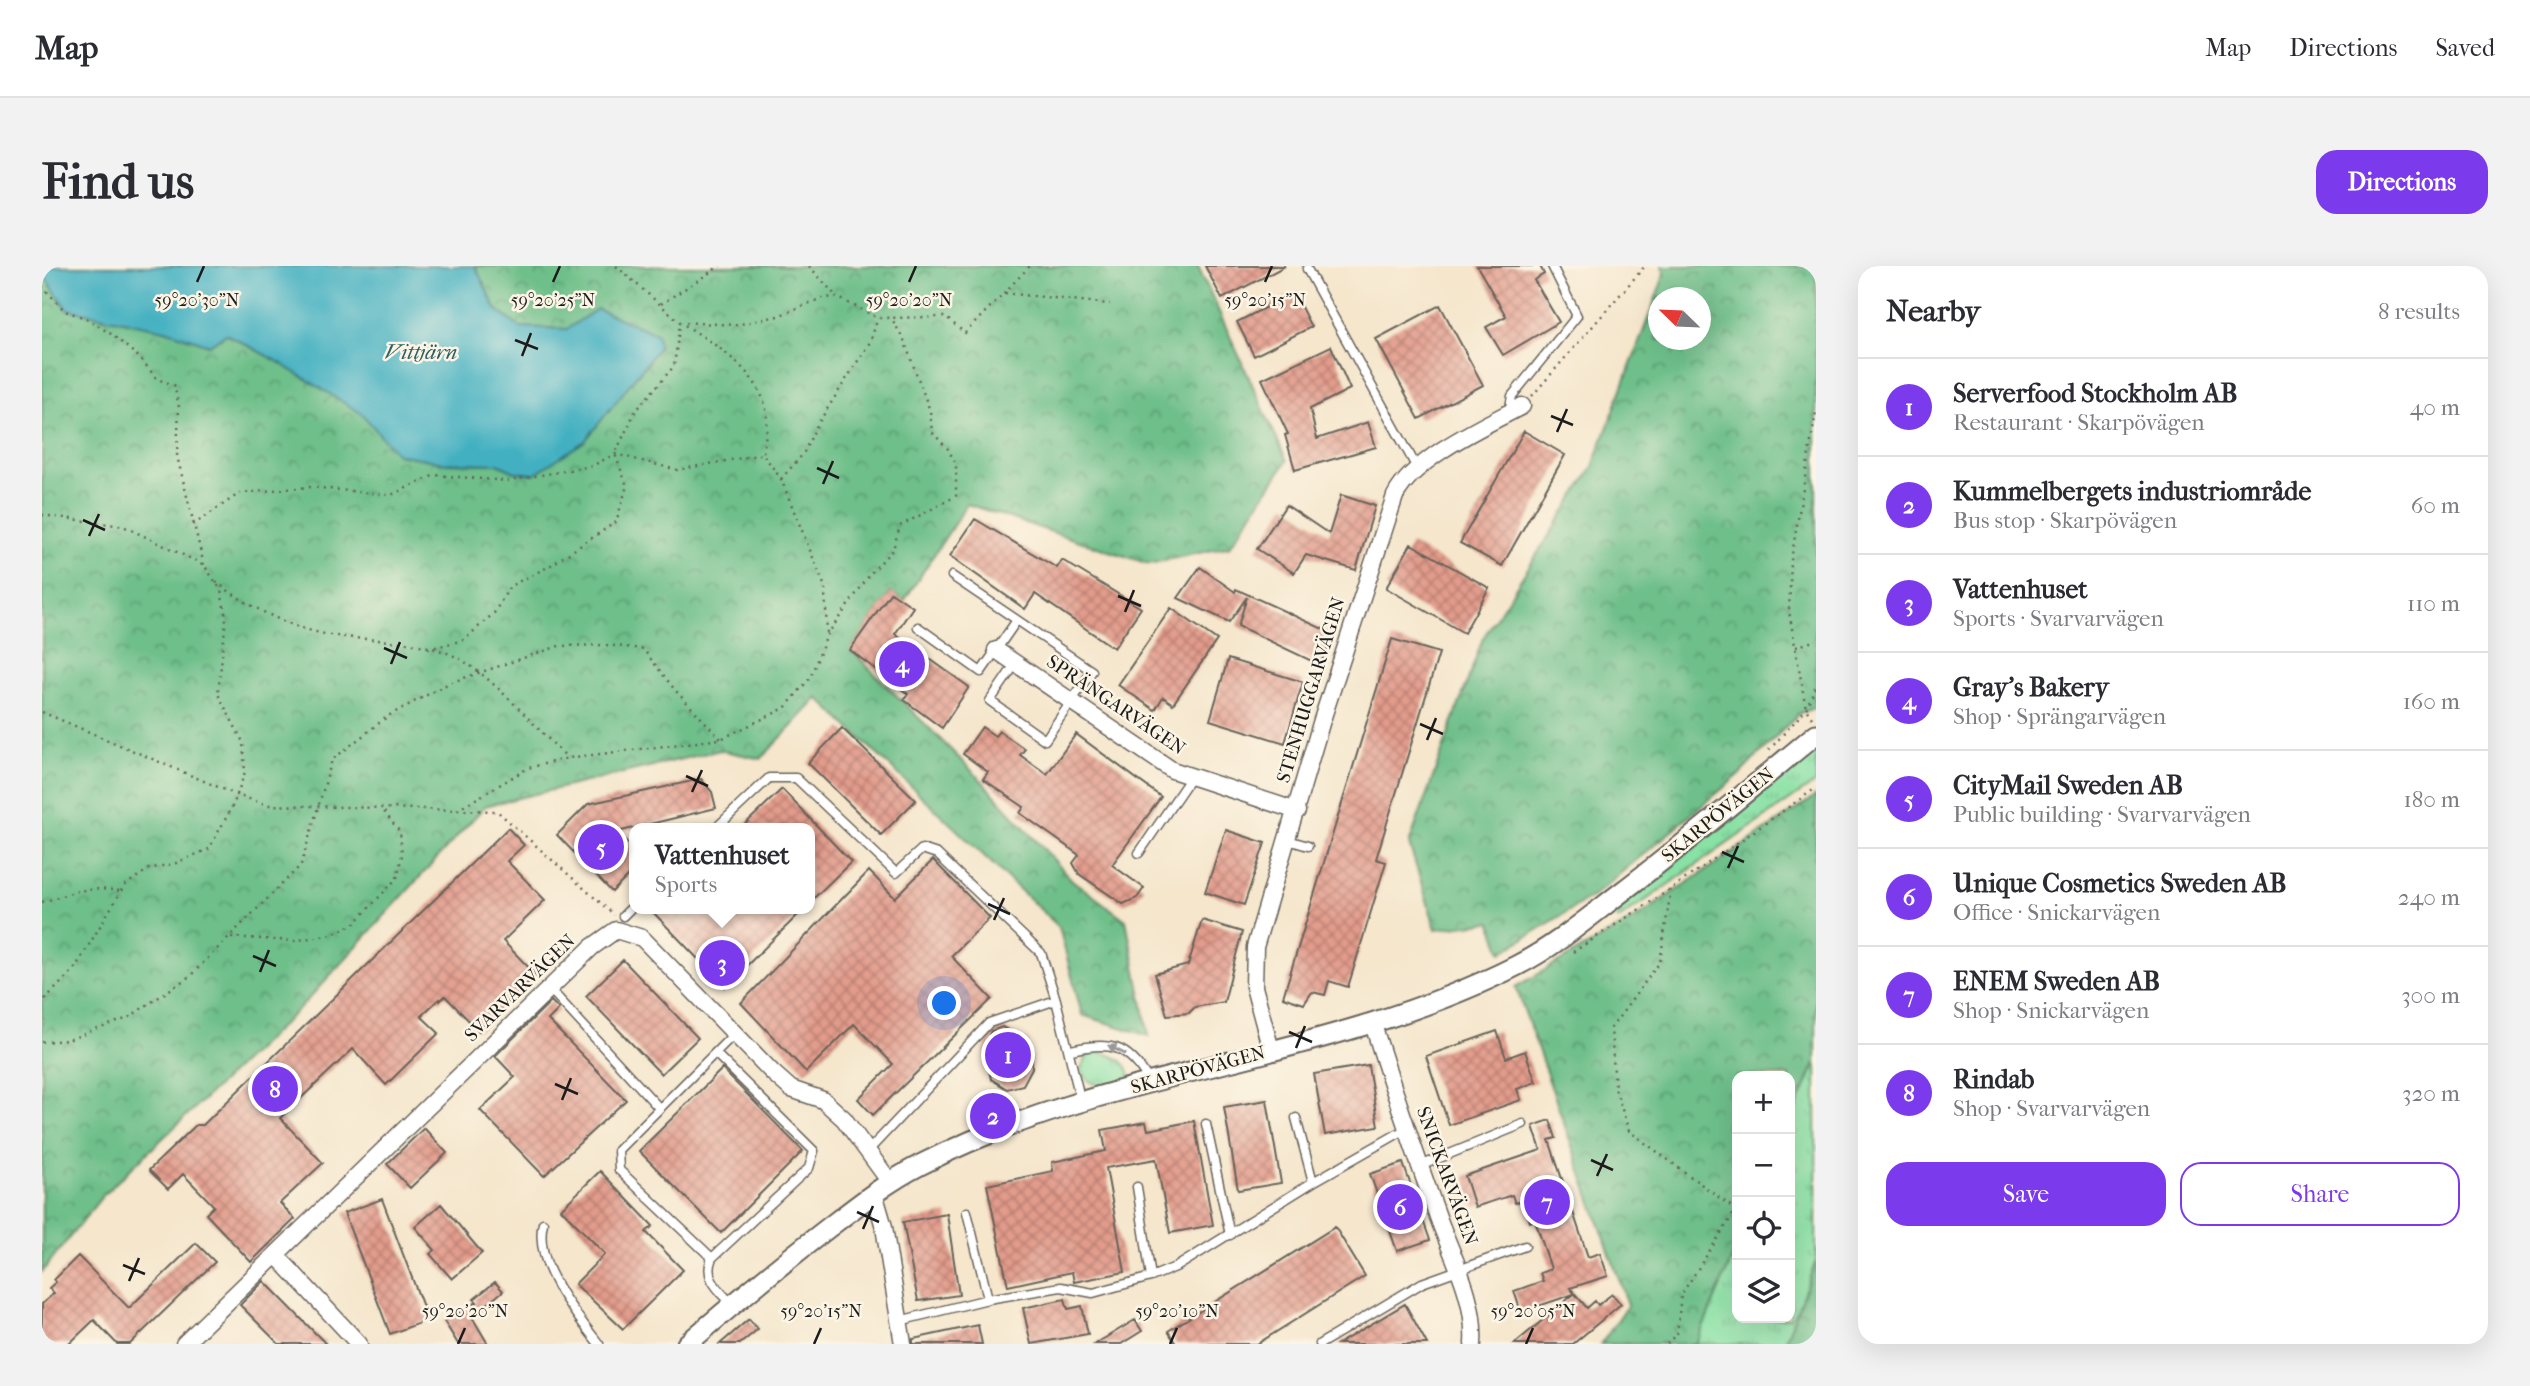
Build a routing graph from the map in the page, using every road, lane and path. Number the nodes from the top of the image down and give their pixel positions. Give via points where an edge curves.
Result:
1 (616, 266) edge
2 (720, 266) edge
3 (809, 266) edge
4 (1030, 266) edge
5 (1552, 266) edge
6 (1645, 266) edge
7 (1307, 269) dead end
8 (42, 286) edge
9 (1005, 293) junction
10 (837, 297) junction
11 (1110, 304) dead end
12 (660, 305) junction
13 (878, 318) junction
14 (891, 319) junction
15 (680, 322) junction
16 (1516, 409) junction
17 (1816, 412) edge
18 (615, 454) junction
19 (763, 454) junction
20 (1417, 468) junction
21 (781, 478) junction
22 (42, 515) edge
23 (193, 525) junction
24 (204, 565) junction
25 (952, 576) dead end
26 (214, 580) junction
27 (1017, 620) junction
28 (918, 627) dead end
29 (827, 635) junction
30 (1816, 640) edge
31 (1795, 648) junction
32 (428, 649) junction
33 (996, 650) junction
34 (1016, 663) junction
35 (477, 673) junction
36 (1816, 685) edge
37 (1072, 701) junction
38 (1806, 709) junction
39 (42, 712) edge
40 (1814, 727) edge
41 (721, 739) junction
42 (568, 758) junction
43 (1191, 777) junction
44 (1816, 788) edge
45 (237, 795) junction
46 (316, 807) junction
47 (381, 808) junction
48 (457, 810) junction
49 (1297, 811) junction
50 (721, 823) edge
51 (1288, 840) junction
52 (1308, 846) dead end
53 (1139, 853) dead end
54 (1671, 889) junction
55 (121, 891) junction
56 (42, 902) edge
57 (629, 910) edge
58 (620, 917) joint
59 (1603, 934) dead end
60 (231, 937) junction
61 (549, 988) junction
62 (1056, 1000) junction
63 (42, 1002) edge
64 (1373, 1024) junction
65 (735, 1033) junction
66 (42, 1042) edge
67 (1071, 1050) junction
68 (1271, 1050) junction
69 (715, 1053) junction
70 (1150, 1083) junction
71 (1081, 1102) junction
72 (660, 1109) junction
73 (1296, 1118) dead end
74 (1206, 1124) dead end
75 (1523, 1124) dead end
76 (1406, 1129) junction
77 (868, 1152) junction
78 (1420, 1166) junction
79 (1313, 1182) junction
80 (882, 1187) junction
81 (1137, 1187) dead end
82 (968, 1212) dead end
83 (542, 1223) dead end
84 (1230, 1235) junction
85 (1525, 1246) dead end
86 (277, 1256) junction
87 (712, 1258) junction
88 (1459, 1268) junction
89 (1150, 1277) junction
90 (988, 1299) junction
91 (732, 1304) junction
92 (900, 1321) junction
93 (184, 1344) edge
94 (359, 1344) edge
95 (599, 1344) edge
96 (687, 1344) edge
97 (903, 1344) edge
98 (1320, 1344) edge
99 (1473, 1344) edge
100 (1667, 1344) edge

1 - 12 path
2 - 12 path
3 - 10 path
4 - 9 path
5 - 16 lane via 1577,316 1512,396
6 - 16 path
7 - 20 lane
8 - 23 path via 65,311 111,334 157,379 174,385 179,407 177,456
9 - 11 path
9 - 14 path via 965,333 945,317
10 - 13 path
10 - 15 path via 736,325
12 - 15 path
13 - 14 path
13 - 21 path via 870,342 803,454
14 - 29 path via 904,340 930,411 932,432 956,464 956,496 900,526 893,549
15 - 18 path via 674,366 635,412
15 - 19 path via 730,353 758,391 767,415
16 - 20 street, STENHUGGARVÄGEN
17 - 31 path via 1791,560 1789,611
18 - 19 path via 677,470
18 - 23 path via 592,466 507,481 435,475 390,495 309,487 240,493
18 - 32 path via 627,486 616,522 510,586 494,613 464,640
19 - 21 path
20 - 49 street, STENHUGGARVÄGEN via 1402,482 1387,517
21 - 29 path via 825,587
22 - 24 path via 123,526
23 - 24 path
24 - 26 path
25 - 27 lane
26 - 32 path via 250,607 317,632 395,640
26 - 45 path via 221,590 226,618 218,694 243,742 245,772
27 - 33 lane
27 - 37 lane via 1092,671
28 - 33 lane via 981,672
29 - 41 path via 810,678 785,708
30 - 31 path
31 - 38 path
32 - 35 path via 453,656
33 - 34 street, SPRÄNGARVÄGEN
34 - 37 street, SPRÄNGARVÄGEN
34 - 37 lane via 990,701 1045,740
35 - 41 path via 559,646 643,649
35 - 42 path
35 - 46 path via 388,716 332,760
36 - 38 path
37 - 43 street, SPRÄNGARVÄGEN
38 - 40 path
39 - 45 path
40 - 64 street, SKARPÖVÄGEN via 1656,866 1588,918 1519,964
41 - 42 path
42 - 48 path via 528,768
43 - 49 street, SPRÄNGARVÄGEN
43 - 53 lane
44 - 54 path
45 - 46 path via 268,805
45 - 55 path via 209,849 149,869
46 - 47 path
46 - 60 path via 301,865
47 - 48 path
47 - 60 path via 400,832 397,878 354,924 332,934 293,941
48 - 58 path via 497,811
49 - 51 street, STENHUGGARVÄGEN
50 - 62 lane via 769,778 796,778 895,873 922,849 937,854 1041,953
51 - 52 lane
51 - 68 street, STENHUGGARVÄGEN via 1253,958 1254,987
54 - 59 path
54 - 100 path via 1660,962 1611,1028 1615,1088 1629,1130 1736,1210 1681,1295 1677,1333
55 - 56 path via 94,887
55 - 63 path via 74,970
57 - 58 lane
60 - 66 path via 190,976 128,1018 68,1040
61 - 65 street, SVARVARVÄGEN via 609,932 627,931 648,943
61 - 72 lane
61 - 86 street, SVARVARVÄGEN
62 - 67 lane
62 - 77 lane via 989,1023 915,1108
64 - 68 street, SKARPÖVÄGEN
64 - 76 street, SNICKARVÄGEN
65 - 69 lane
65 - 77 street, SVARVARVÄGEN via 791,1088 822,1100 844,1119
70 -> 67 lane via 1138,1064 1114,1046 1097,1044
67 - 71 lane
68 - 70 street, SKARPÖVÄGEN
69 - 72 lane
69 - 87 lane via 814,1151 808,1168
70 - 71 street, SKARPÖVÄGEN
71 - 80 street, SKARPÖVÄGEN via 995,1132
72 - 87 lane via 618,1150 620,1170
73 - 79 lane
74 - 84 lane
75 - 78 lane
76 - 78 street, SNICKARVÄGEN
76 - 79 lane
77 - 80 street, SVARVARVÄGEN
78 - 88 street, SNICKARVÄGEN
79 - 84 lane
80 - 91 street, SKARPÖVÄGEN
80 - 92 street, SVARVARVÄGEN
81 - 89 lane
82 - 90 lane
83 - 95 lane via 539,1238 559,1291
84 - 89 lane
85 - 88 lane
86 - 93 street, SVARVARVÄGEN
86 - 94 street
87 - 91 lane via 711,1279
88 - 98 lane via 1422,1283
88 - 99 street, SNICKARVÄGEN via 1474,1325
89 - 90 lane via 1093,1293 1060,1287
90 - 92 lane
91 - 96 street, SKARPÖVÄGEN
92 - 97 street, SVARVARVÄGEN

